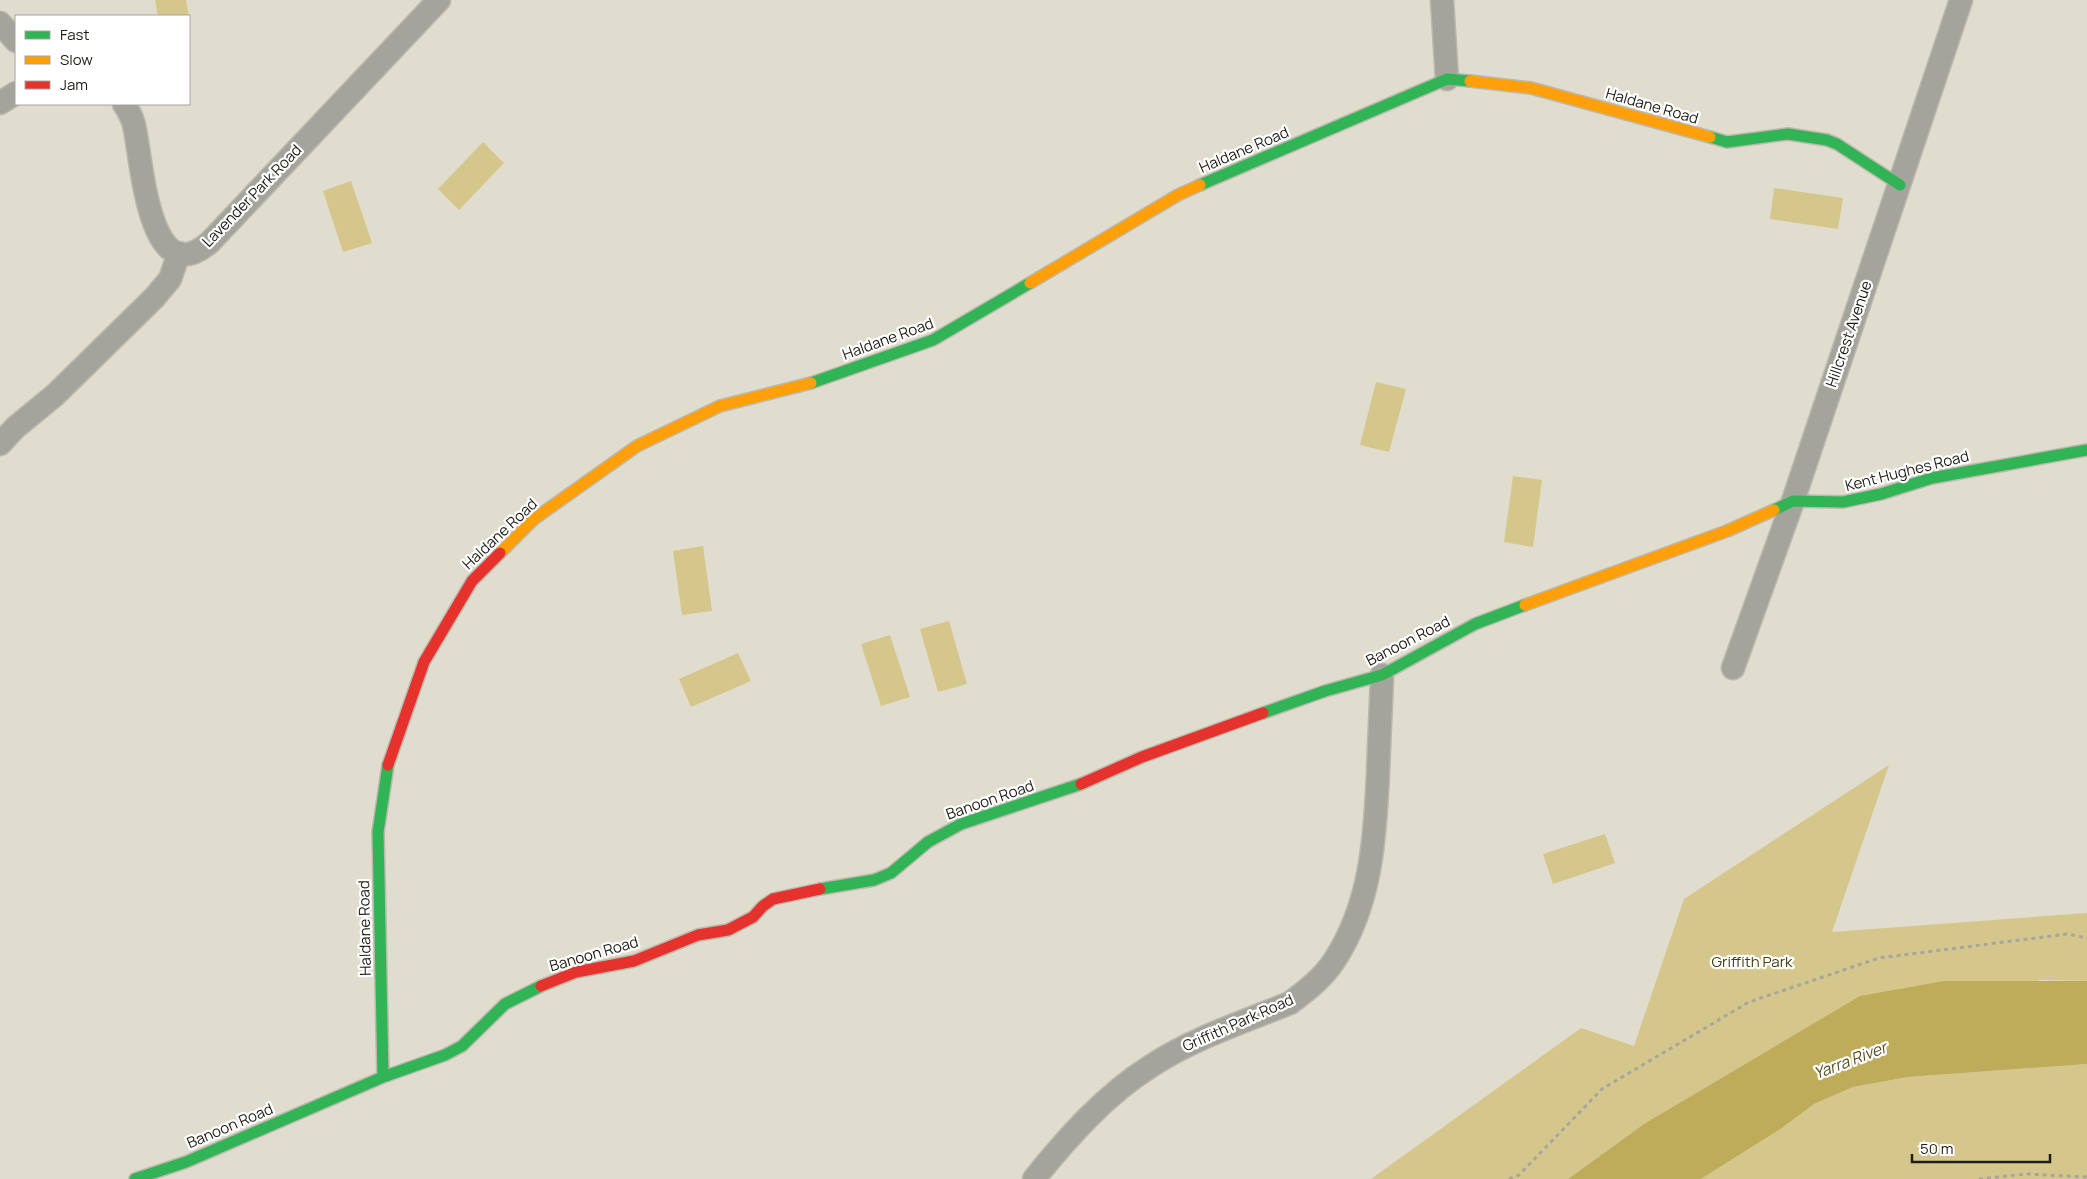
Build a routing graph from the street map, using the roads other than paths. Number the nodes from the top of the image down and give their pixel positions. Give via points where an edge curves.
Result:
1 (439, 0) edge
2 (1442, 0) edge
3 (1962, 0) edge
4 (0, 23) edge
5 (15, 40) edge
6 (1447, 80) junction
7 (15, 94) edge
8 (0, 103) edge
9 (124, 105) edge
10 (1900, 185) junction
11 (179, 254) junction
12 (0, 444) edge
13 (2087, 450) edge
14 (1793, 501) junction
15 (1733, 668) dead end
16 (1382, 675) junction
17 (383, 1077) junction
18 (135, 1179) edge
19 (1034, 1179) edge

1 - 11 street, Lavender Park Road via 210,242 194,253
2 - 6 street
3 - 10 street, Hillcrest Avenue
4 - 5 street
6 - 10 street, Haldane Road via 1531,88 1727,142 1788,134 1827,140
6 - 17 street, Haldane Road via 1178,195 933,340 814,382 720,406 637,446 534,519 472,580 424,662 389,759 378,832
7 - 8 street
9 - 11 street via 134,126 154,226 163,243
10 - 14 street, Hillcrest Avenue
11 - 12 street via 170,279 154,298
13 - 14 street, Kent Hughes Road via 1932,478 1843,502
14 - 15 street, Hillcrest Avenue
14 - 16 street, Banoon Road via 1728,532 1475,624
16 - 17 street, Banoon Road via 1325,691 1142,757 1078,785 961,824 928,842 891,873 874,880 773,899 734,928 681,940 634,961 563,976 505,1004 462,1046
16 - 19 street, Griffith Park Road via 1375,838 1369,875 1346,941 1333,962 1290,1003 1186,1046 1150,1066 1110,1097 1076,1130
17 - 18 street, Banoon Road via 186,1162

